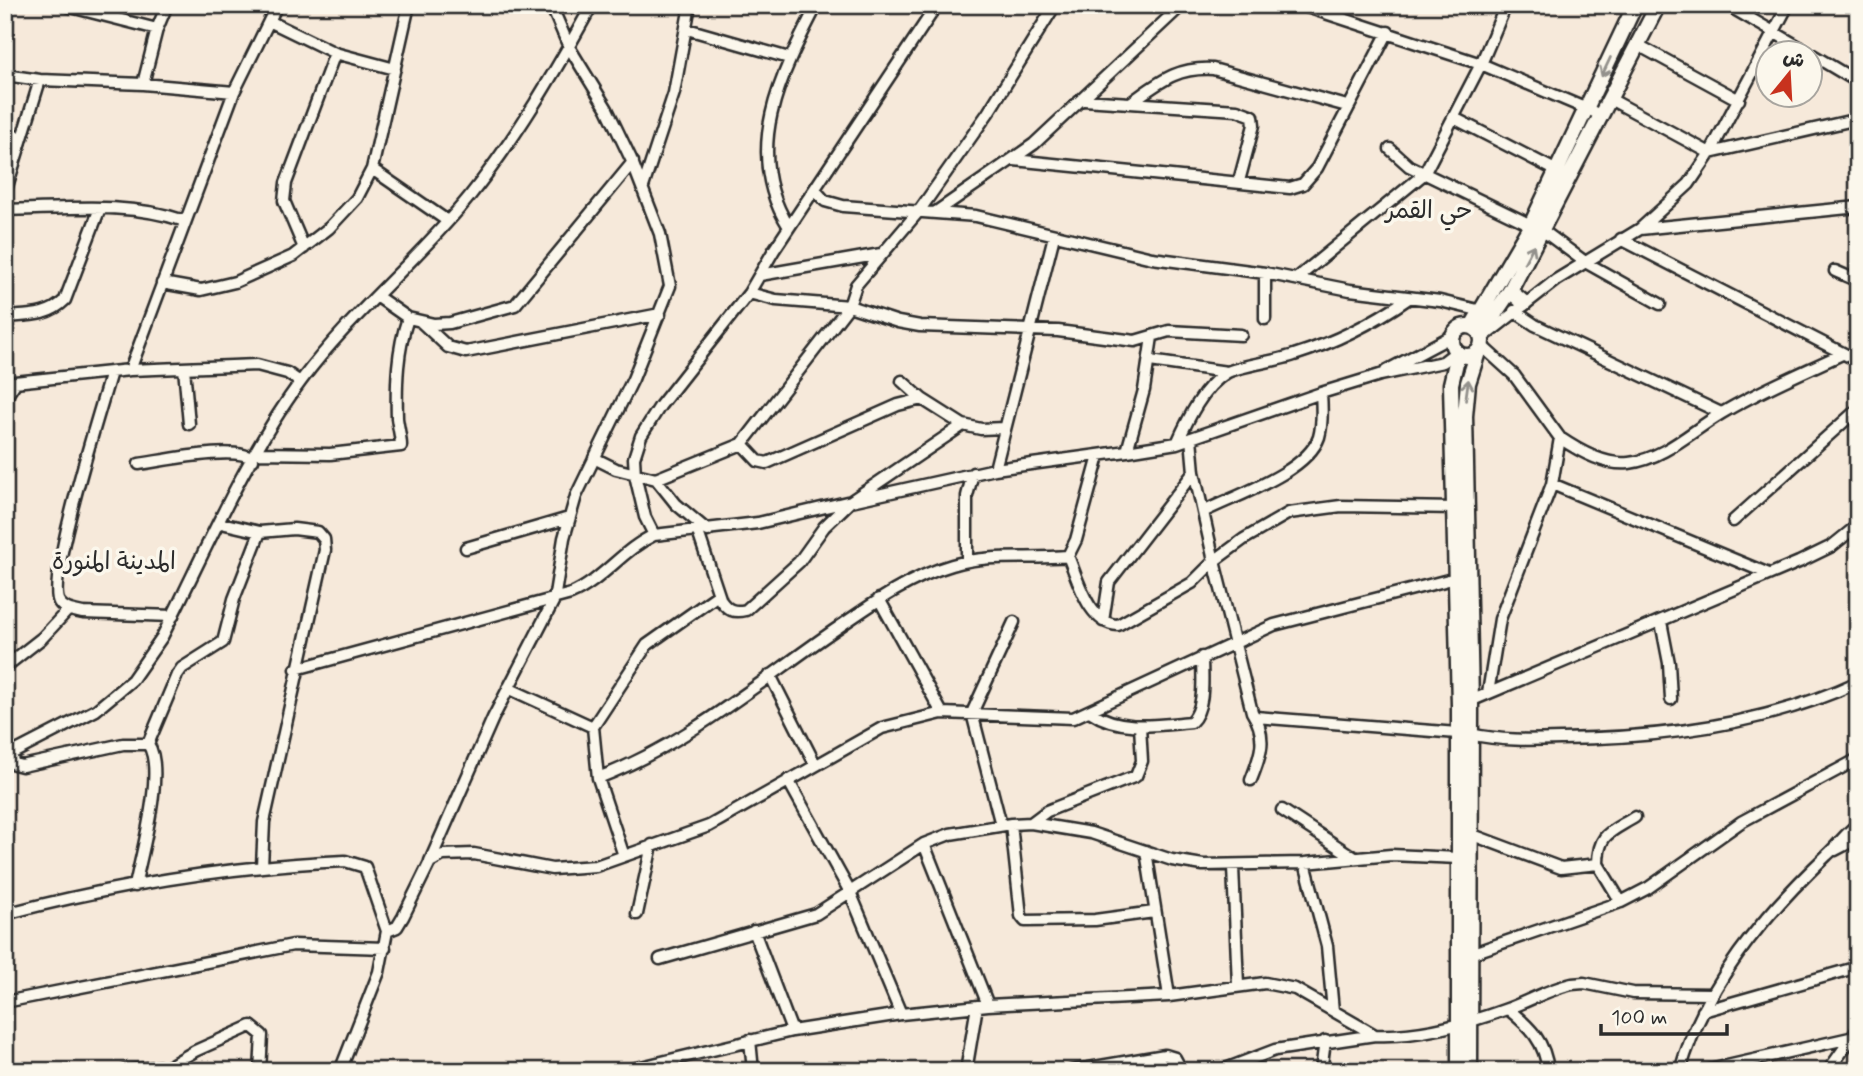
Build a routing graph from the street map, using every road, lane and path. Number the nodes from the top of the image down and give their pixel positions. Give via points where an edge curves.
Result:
1 (63, 5) edge
2 (167, 5) edge
3 (277, 5) edge
4 (409, 5) edge
5 (551, 5) edge
6 (592, 5) edge
7 (690, 5) edge
8 (817, 5) edge
9 (1055, 5) edge
10 (1182, 5) edge
11 (1301, 5) edge
12 (1506, 5) edge
13 (1634, 5) edge
14 (1658, 5) edge
15 (1727, 5) edge
16 (1788, 5) edge
17 (932, 7) edge
18 (269, 21) junction
19 (687, 29) junction
20 (157, 30) junction
21 (1388, 32) junction
22 (1774, 33) junction
23 (1783, 38) edge
24 (1638, 45) junction
25 (569, 47) junction
26 (335, 53) junction
27 (789, 58) junction
28 (1825, 62) edge
29 (1481, 64) junction
30 (395, 69) junction
31 (5, 75) edge
32 (40, 80) junction
33 (1858, 82) edge
34 (143, 84) junction
35 (234, 92) junction
36 (1610, 99) junction
37 (1084, 100) junction
38 (1739, 100) junction
39 (1130, 103) junction
40 (1347, 106) junction
41 (1594, 112) junction
42 (1454, 118) junction
43 (1858, 118) edge
44 (5, 135) edge
45 (20, 137) junction
46 (1390, 149) dead end
47 (1710, 153) junction
48 (1014, 160) junction
49 (632, 162) junction
50 (372, 169) junction
51 (1557, 171) junction
52 (1424, 174) junction
53 (1239, 181) junction
54 (643, 187) junction
55 (815, 190) junction
56 (5, 193) edge
57 (1858, 207) edge
58 (100, 208) junction
59 (5, 211) edge
60 (919, 211) junction
61 (936, 213) junction
62 (446, 220) junction
63 (184, 221) junction
64 (789, 227) junction
65 (1537, 227) junction
66 (1640, 229) junction
67 (1054, 236) junction
68 (1621, 239) junction
69 (304, 248) junction
70 (881, 254) junction
71 (1585, 262) junction
72 (1835, 271) dead end
73 (1265, 273) junction
74 (760, 275) junction
75 (1296, 279) junction
76 (1858, 281) edge
77 (162, 283) junction
78 (749, 293) junction
79 (378, 297) junction
80 (1409, 298) junction
81 (1510, 299) junction
82 (1660, 304) dead end
83 (849, 306) junction
84 (1482, 312) junction
85 (660, 314) junction
86 (5, 317) edge
87 (408, 318) junction
88 (1265, 319) dead end
89 (419, 321) junction
90 (1031, 329) junction
91 (1241, 335) dead end
92 (1452, 336) junction
93 (1152, 337) junction
94 (1479, 339) junction
95 (1457, 353) junction
96 (1842, 354) junction
97 (1856, 357) edge
98 (1150, 361) junction
99 (184, 368) junction
100 (130, 370) junction
101 (111, 372) junction
102 (1227, 372) junction
103 (1380, 375) junction
104 (902, 381) dead end
105 (16, 382) junction
106 (300, 382) junction
107 (5, 383) edge
108 (1321, 393) junction
109 (5, 398) edge
110 (922, 399) junction
111 (1858, 409) edge
112 (1721, 413) junction
113 (189, 424) dead end
114 (963, 425) junction
115 (1003, 428) junction
116 (1191, 438) junction
117 (1560, 439) junction
118 (1177, 443) junction
119 (742, 444) junction
120 (1127, 451) junction
121 (1099, 456) junction
122 (255, 457) junction
123 (594, 458) junction
124 (139, 464) dead end
125 (995, 469) junction
126 (1194, 472) junction
127 (973, 473) junction
128 (635, 475) junction
129 (656, 479) junction
130 (1552, 484) junction
131 (851, 501) junction
132 (1456, 508) junction
133 (1205, 511) junction
134 (569, 518) junction
135 (1733, 521) dead end
136 (220, 523) junction
137 (1858, 525) edge
138 (703, 531) junction
139 (260, 532) junction
140 (654, 535) junction
141 (466, 548) dead end
142 (1068, 556) junction
143 (967, 561) junction
144 (1214, 561) junction
145 (1769, 574) junction
146 (1456, 578) junction
147 (718, 595) junction
148 (879, 599) junction
149 (554, 600) junction
150 (68, 610) junction
151 (173, 616) junction
152 (1103, 621) junction
153 (1014, 622) dead end
154 (1661, 622) junction
155 (1235, 643) junction
156 (1202, 657) junction
157 (5, 667) edge
158 (296, 669) junction
159 (770, 675) junction
160 (1858, 682) edge
161 (508, 688) junction
162 (1489, 692) junction
163 (1671, 699) dead end
164 (1465, 703) junction
165 (1091, 712) junction
166 (942, 713) junction
167 (972, 713) junction
168 (1256, 717) junction
169 (1140, 726) junction
170 (593, 727) junction
171 (1465, 734) junction
172 (148, 744) junction
173 (8, 756) edge
174 (1858, 759) edge
175 (815, 764) junction
176 (598, 778) junction
177 (788, 780) junction
178 (1251, 780) dead end
179 (1282, 810) dead end
180 (1635, 817) dead end
181 (1031, 824) junction
182 (1858, 824) edge
183 (1006, 825) junction
184 (1470, 834) junction
185 (1858, 838) edge
186 (924, 844) junction
187 (652, 845) junction
188 (1146, 851) junction
189 (1829, 853) junction
190 (624, 856) junction
191 (1356, 858) junction
192 (1459, 858) junction
193 (430, 862) junction
194 (1305, 863) junction
195 (1598, 864) junction
196 (262, 866) junction
197 (1233, 867) junction
198 (135, 886) junction
199 (850, 892) junction
200 (1621, 902) junction
201 (1154, 912) junction
202 (5, 914) edge
203 (637, 914) dead end
204 (387, 931) junction
205 (754, 931) junction
206 (385, 948) junction
207 (1470, 954) junction
208 (660, 959) dead end
209 (1858, 967) edge
210 (1238, 985) junction
211 (1713, 994) junction
212 (1169, 996) junction
213 (5, 1002) edge
214 (988, 1005) junction
215 (977, 1006) junction
216 (1507, 1009) junction
217 (1333, 1011) junction
218 (1703, 1011) junction
219 (901, 1014) junction
220 (1464, 1021) junction
221 (1858, 1029) edge
222 (792, 1031) junction
223 (1375, 1035) junction
224 (1850, 1038) junction
225 (750, 1040) junction
226 (1325, 1041) junction
227 (166, 1069) edge
228 (124, 1071) edge
229 (260, 1071) edge
230 (340, 1071) edge
231 (624, 1071) edge
232 (753, 1071) edge
233 (966, 1071) edge
234 (1071, 1071) edge
235 (1182, 1071) edge
236 (1220, 1071) edge
237 (1321, 1071) edge
238 (1459, 1071) edge
239 (1470, 1071) edge
240 (1548, 1071) edge
241 (1680, 1071) edge
242 (1705, 1071) edge
243 (1828, 1071) edge

1 - 20 street
2 - 20 street
3 - 18 street
4 - 30 street
5 - 25 street
6 - 25 street
7 - 19 street
8 - 27 street
9 - 60 street via 988,113
10 - 37 street
11 - 21 street
12 - 29 street
13 -> 41 street
14 - 24 street
15 - 22 street
16 - 22 street
17 - 55 street
18 - 26 street
18 - 35 street
19 - 27 street
19 - 54 street via 674,93
20 - 34 street
21 - 29 street
21 - 40 street
22 - 23 street
22 - 38 street
24 - 36 street
24 - 38 street
25 - 49 street via 607,109
25 - 62 street via 515,136
26 - 30 street
26 - 69 street via 286,183 284,201
27 - 64 street via 773,99 768,129 774,191
28 - 33 street
29 - 41 street
29 - 42 street
30 - 50 street
31 - 32 street
32 - 34 street
32 - 45 street
34 - 35 street
35 - 63 street
36 - 41 street
36 - 47 street
37 - 39 street
37 - 48 street
38 - 47 street
39 - 40 street via 1159,82 1191,68 1213,69
39 - 53 street via 1237,110 1253,116
40 - 53 street via 1317,168 1303,184 1290,188
41 - 51 street
41 - 65 street
42 - 51 street
42 - 52 street
43 - 47 street
44 - 45 street
45 - 56 street
46 - 52 street
47 - 66 street via 1689,184
48 - 53 street
48 - 61 street
49 - 54 street
49 - 89 street via 515,305 450,323
50 - 62 street
50 - 69 street via 357,198
51 - 65 street
52 - 65 street
52 - 75 street
54 - 85 street via 669,268 670,286
55 - 60 street via 825,201 843,206
55 - 64 street
57 - 66 street
58 - 59 street
58 - 63 street via 157,211
58 - 86 street via 65,300 42,314
60 - 61 street
60 - 70 street
61 - 67 street via 976,216
62 - 79 street
63 - 77 street
64 - 74 street
65 - 71 street
65 - 81 street
66 - 68 street
67 - 73 street via 1152,258
67 - 90 street
68 - 71 street
68 - 96 street
69 - 77 street via 235,282 201,290
70 - 74 street
70 - 83 street via 856,285
71 - 81 street
71 - 82 street
72 - 76 street
73 - 75 street
73 - 88 street
74 - 78 street
75 - 80 street
77 - 100 street
78 - 83 street
78 - 128 street via 648,424 636,449
79 - 87 street
79 - 106 street
80 - 84 street via 1455,303
80 - 102 street via 1331,342
81 - 84 street
81 - 94 street
81 - 112 street via 1535,325
83 - 90 street via 909,324
83 - 119 street
84 - 94 street
85 - 89 street via 466,352 449,347
85 - 123 street
87 - 89 street
87 - 122 street via 398,370 401,446
90 - 93 street via 1135,341
90 - 115 street
91 - 93 street via 1169,331
92 - 94 street via 1460,327
92 - 95 street
92 - 103 street
93 - 98 street
94 - 95 street via 1469,356
94 - 117 street via 1514,376
164 -> 94 street via 1465,416
95 - 103 street via 1432,365
95 - 132 street via 1451,384
96 - 97 street
96 - 112 street
98 - 102 street
98 - 120 street
99 - 100 street
99 - 106 street via 257,365 287,373
99 - 113 street
100 - 101 street
101 - 105 street
101 - 150 street via 61,554 57,595
102 - 118 street via 1194,411
103 - 108 street
104 - 110 street
105 - 107 street
105 - 109 street
106 - 122 street
108 - 116 street
108 - 133 street via 1320,431 1309,455
110 - 114 street
110 - 119 street via 898,405 767,463 758,461
111 - 135 street
112 - 117 street via 1677,444 1626,464 1579,451
114 - 115 street
114 - 131 street
115 - 125 street
116 - 118 street
116 - 126 street
117 - 130 street
118 - 120 street
119 - 129 street
120 - 121 street
121 - 125 street
121 - 142 street
122 - 124 street via 227,453
122 - 136 street
123 - 128 street
123 - 134 street
125 - 127 street
126 - 133 street
126 - 152 street via 1109,582
127 - 131 street
127 - 143 street via 966,505
128 - 129 street
128 - 140 street
129 - 138 street
130 - 145 street
130 - 162 street via 1500,619
131 - 138 street
131 - 147 street via 824,527 799,562 746,610 728,610
132 - 144 street via 1340,506 1289,513
132 - 146 street
133 - 144 street
134 - 141 street
134 - 149 street
136 - 139 street
136 - 151 street
137 - 145 street via 1832,546
138 - 140 street
138 - 147 street
139 - 158 street via 307,529 324,539
139 - 172 street via 223,642 182,668
140 - 149 street via 639,542 594,582
142 - 143 street
142 - 152 street via 1091,609
143 - 148 street via 927,574
144 - 152 street via 1192,583 1130,619 1118,625
144 - 155 street
145 - 154 street
146 - 155 street via 1292,619
146 - 164 street
147 - 170 street via 647,645
148 - 159 street
148 - 166 street
149 - 158 street
149 - 161 street
150 - 151 street
150 - 157 street
151 - 173 street via 147,660 116,694 96,710
153 - 167 street
154 - 162 street
154 - 163 street via 1670,663
155 - 156 street
155 - 168 street
156 - 165 street
156 - 169 street via 1201,698 1195,719
158 - 196 street via 264,822
159 - 175 street
159 - 176 street via 676,742
160 - 171 street via 1806,702 1707,728 1593,739 1504,740
161 - 170 street
161 - 193 street
162 - 164 street
164 - 171 street
165 - 167 street via 1073,718
165 - 169 street
166 - 167 street
166 - 175 street via 882,728
167 - 183 street
168 - 171 street
168 - 178 street via 1264,747
169 - 181 street via 1142,761 1136,776 1046,811
170 - 176 street
171 - 184 street
171 - 192 street
172 - 173 street via 123,744 22,766
172 - 198 street via 155,758 154,781
174 - 200 street via 1741,822
175 - 177 street
176 - 190 street
177 - 187 street via 709,826
177 - 199 street
179 - 191 street
180 - 195 street via 1598,844
181 - 183 street
181 - 188 street via 1091,833
182 - 189 street
183 - 186 street via 950,834
183 - 201 street via 1025,920 1095,920
184 - 195 street via 1561,868
184 - 207 street
185 - 189 street
186 - 199 street
186 - 214 street
187 - 190 street
187 - 203 street
188 - 197 street via 1186,863
188 - 201 street
189 - 211 street via 1754,932
190 - 193 street via 570,870 474,854 443,855
191 - 192 street
191 - 194 street
192 - 220 street
193 - 204 street via 403,918
194 - 197 street
194 - 217 street via 1326,946
195 - 200 street
196 - 198 street
196 - 204 street via 360,864 368,874
197 - 210 street
198 - 202 street
199 - 205 street via 816,914
199 - 219 street
200 - 207 street
201 - 212 street
204 - 206 street
205 - 208 street
205 - 222 street
206 - 213 street via 293,945
206 - 230 street
207 - 220 street
209 - 218 street
210 - 212 street
210 - 217 street via 1265,983 1295,989
211 - 216 street via 1633,993 1584,983 1557,987
211 - 218 street
212 - 214 street
214 - 215 street
215 - 219 street
215 - 233 street
216 - 220 street
216 - 240 street via 1533,1029
217 - 223 street
218 - 241 street
219 - 222 street
220 - 223 street via 1429,1032
220 - 238 street
220 - 239 street
221 - 224 street
222 - 225 street
223 - 226 street
224 - 242 street
224 - 243 street
225 - 231 street
225 - 232 street
226 - 236 street via 1266,1053
226 - 237 street
227 - 228 street
227 - 229 street via 251,1026 262,1035
234 - 235 street via 1165,1055 1175,1058

